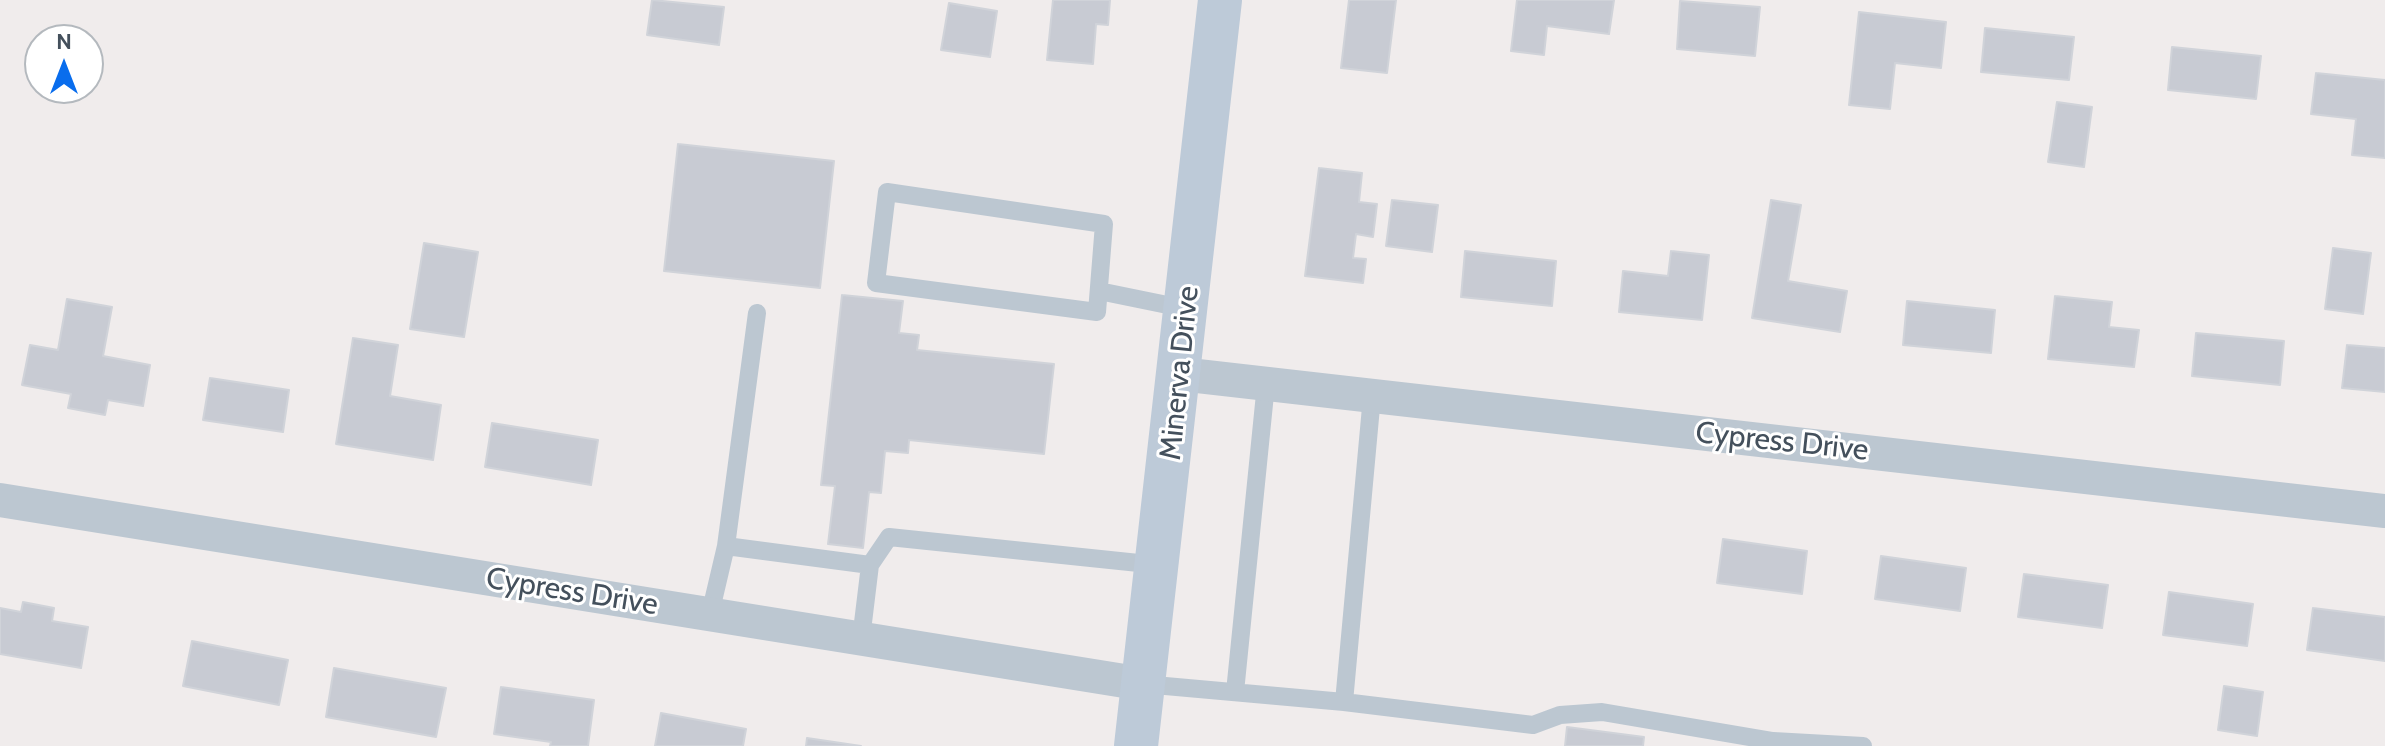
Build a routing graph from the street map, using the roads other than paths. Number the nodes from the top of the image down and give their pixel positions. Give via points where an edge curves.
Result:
1 (1220, 0) edge
2 (1099, 291) junction
3 (1187, 309) junction
4 (757, 313) dead end
5 (1180, 374) junction
6 (1266, 384) junction
7 (1372, 396) junction
8 (0, 500) edge
9 (2385, 511) edge
10 (726, 546) junction
11 (870, 565) junction
12 (1158, 565) junction
13 (710, 614) junction
14 (861, 639) junction
15 (1143, 684) junction
16 (1235, 692) junction
17 (1344, 702) junction
18 (1688, 736) edge
19 (1136, 746) edge
20 (1863, 746) edge

1 - 3 street, Minerva Drive
2 - 2 lane via 1097,312 876,283 887,192 1104,224
2 - 3 lane
3 - 5 street, Minerva Drive
4 - 10 lane
5 - 6 street, Cypress Drive
5 - 12 street, Minerva Drive
6 - 7 street, Cypress Drive
6 - 16 lane
7 - 9 street, Cypress Drive
7 - 17 lane
8 - 13 street, Cypress Drive
10 - 11 lane
10 - 13 lane
11 - 12 lane via 889,537
11 - 14 lane
12 - 15 street, Minerva Drive
13 - 14 street, Cypress Drive
14 - 15 street, Cypress Drive
15 - 16 lane
15 - 19 street, Minerva Drive
16 - 17 lane
17 - 18 lane via 1533,725 1560,715 1602,712
18 - 20 lane

